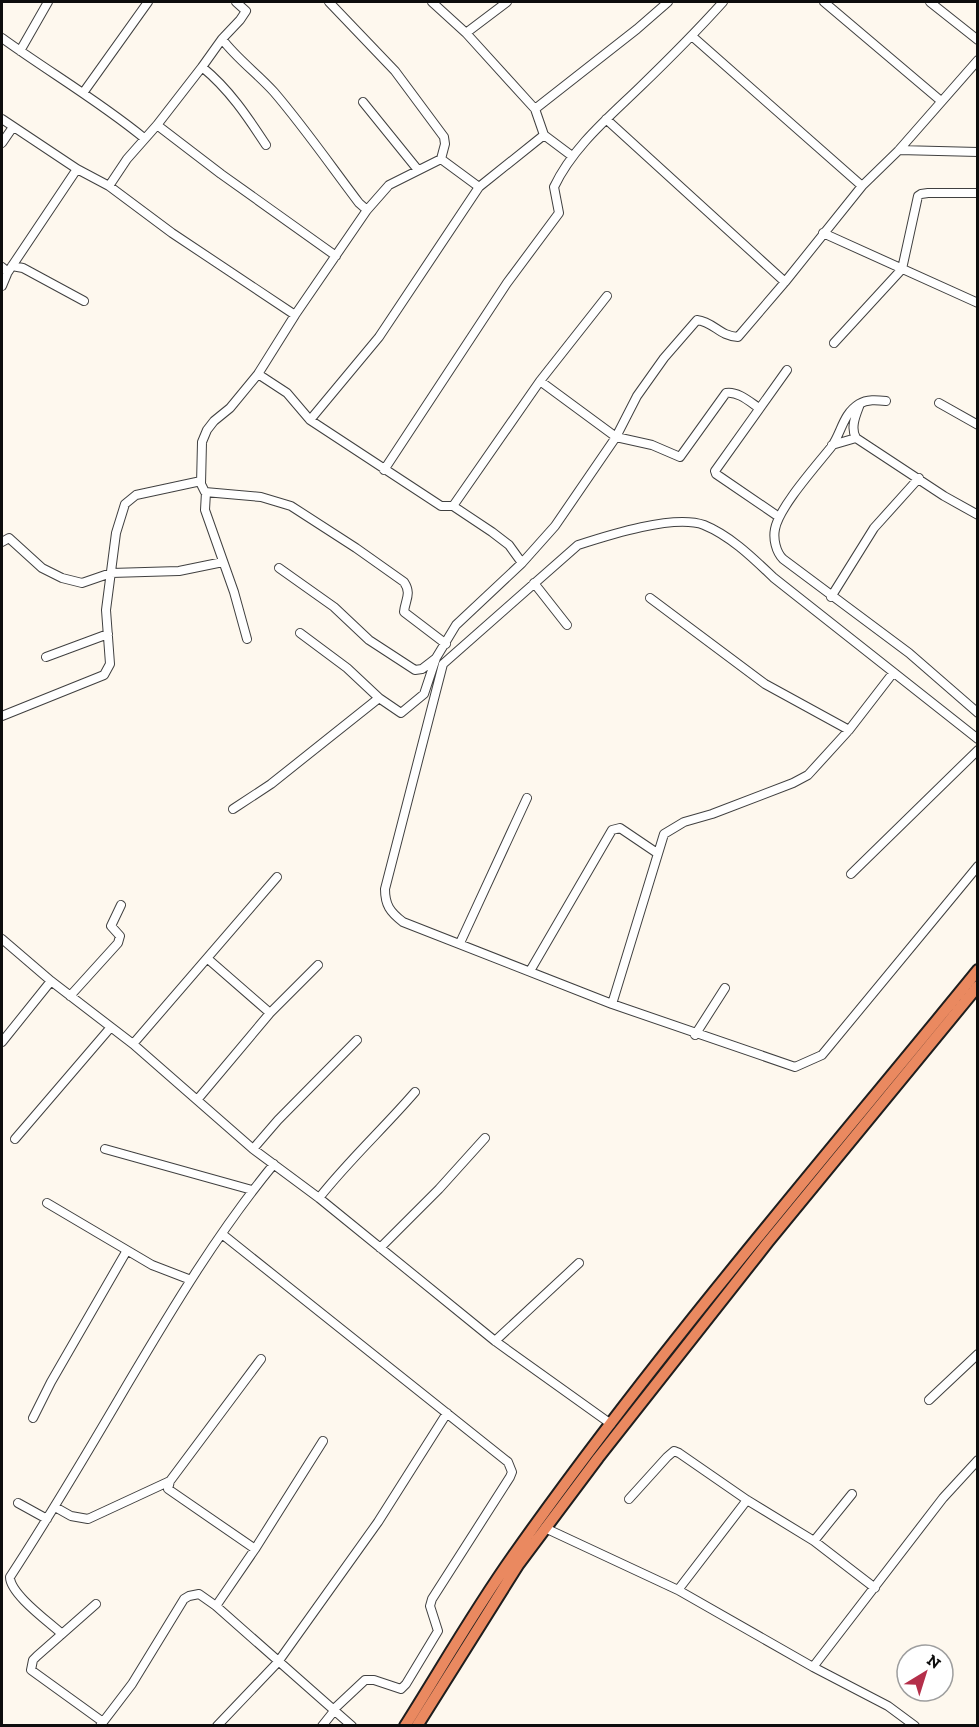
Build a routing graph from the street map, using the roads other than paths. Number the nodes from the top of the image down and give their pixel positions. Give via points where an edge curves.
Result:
1 (48, 2) edge
2 (148, 2) edge
3 (236, 2) edge
4 (329, 2) edge
5 (432, 2) edge
6 (507, 2) edge
7 (668, 2) edge
8 (723, 2) edge
9 (824, 2) edge
10 (930, 2) edge
11 (466, 33) junction
12 (693, 37) junction
13 (2, 38) edge
14 (222, 39) junction
15 (978, 40) edge
16 (20, 51) junction
17 (978, 60) edge
18 (202, 67) junction
19 (83, 93) junction
20 (941, 101) junction
21 (363, 102) dead end
22 (535, 109) junction
23 (2, 119) edge
24 (606, 119) junction
25 (157, 125) junction
26 (13, 127) junction
27 (544, 135) junction
28 (144, 138) junction
29 (2, 143) edge
30 (266, 145) dead end
31 (899, 150) junction
32 (978, 152) edge
33 (572, 156) junction
34 (441, 159) junction
35 (77, 169) junction
36 (418, 171) junction
37 (109, 186) junction
38 (862, 186) junction
39 (479, 187) junction
40 (978, 193) edge
41 (367, 210) junction
42 (823, 233) junction
43 (336, 256) junction
44 (12, 266) junction
45 (902, 269) junction
46 (4, 270) edge
47 (785, 282) junction
48 (2, 286) edge
49 (607, 296) dead end
50 (84, 301) dead end
51 (978, 303) edge
52 (295, 315) junction
53 (834, 343) dead end
54 (787, 370) dead end
55 (258, 374) junction
56 (540, 381) junction
57 (886, 401) dead end
58 (860, 403) junction
59 (939, 403) dead end
60 (759, 408) junction
61 (310, 420) junction
62 (978, 425) edge
63 (616, 437) junction
64 (856, 438) junction
65 (832, 445) junction
66 (384, 470) junction
67 (918, 478) junction
68 (201, 481) junction
69 (206, 492) junction
70 (453, 506) junction
71 (978, 515) edge
72 (779, 517) junction
73 (2, 542) edge
74 (223, 562) junction
75 (522, 563) junction
76 (279, 568) dead end
77 (111, 573) junction
78 (534, 583) junction
79 (831, 597) junction
80 (650, 598) dead end
81 (567, 625) dead end
82 (300, 633) dead end
83 (108, 634) junction
84 (247, 639) dead end
85 (446, 645) junction
86 (46, 657) dead end
87 (436, 658) junction
88 (893, 673) junction
89 (379, 698) junction
90 (978, 713) edge
91 (2, 716) edge
92 (849, 730) junction
93 (978, 739) edge
94 (978, 750) edge
95 (527, 798) dead end
96 (233, 809) dead end
97 (657, 853) junction
98 (978, 866) edge
99 (851, 874) dead end
100 (277, 876) dead end
101 (121, 906) dead end
102 (2, 939) edge
103 (460, 943) junction
104 (208, 959) junction
105 (318, 964) dead end
106 (978, 970) edge
107 (530, 971) junction
108 (51, 981) junction
109 (978, 986) edge
110 (725, 988) dead end
111 (70, 996) junction
112 (612, 1004) junction
113 (270, 1013) junction
114 (111, 1027) junction
115 (695, 1035) junction
116 (357, 1040) dead end
117 (2, 1042) edge
118 (134, 1044) junction
119 (415, 1092) dead end
120 (197, 1100) junction
121 (485, 1137) dead end
122 (15, 1139) dead end
123 (105, 1149) dead end
124 (253, 1149) junction
125 (274, 1164) junction
126 (252, 1190) junction
127 (319, 1198) junction
128 (47, 1203) dead end
129 (791, 1206) junction
130 (222, 1234) junction
131 (380, 1248) junction
132 (126, 1252) junction
133 (579, 1263) dead end
134 (191, 1280) junction
135 (495, 1341) junction
136 (978, 1354) edge
137 (261, 1359) dead end
138 (929, 1400) dead end
139 (447, 1413) junction
140 (33, 1418) dead end
141 (611, 1424) junction
142 (323, 1441) dead end
143 (978, 1460) edge
144 (170, 1481) junction
145 (852, 1494) dead end
146 (629, 1499) dead end
147 (747, 1500) junction
148 (18, 1503) dead end
149 (55, 1507) junction
150 (47, 1519) junction
151 (545, 1528) junction
152 (814, 1541) junction
153 (255, 1549) junction
154 (875, 1588) junction
155 (678, 1590) junction
156 (96, 1604) dead end
157 (216, 1606) junction
158 (62, 1634) junction
159 (278, 1662) junction
160 (813, 1667) junction
161 (334, 1710) junction
162 (101, 1724) edge
163 (217, 1725) edge
164 (322, 1725) edge
165 (352, 1725) edge
166 (405, 1725) edge
167 (417, 1725) edge
168 (915, 1725) edge

1 - 16 street
2 - 19 street
3 - 14 street via 246,11
4 - 34 street via 395,72 444,137
5 - 11 street
6 - 11 street
7 - 22 street
8 - 12 street
9 - 20 street
10 - 15 street
11 - 22 street
12 - 24 street
12 - 38 street
13 - 16 street
14 - 18 street
14 - 41 street via 275,94
16 - 19 street
17 - 20 street
18 - 25 street
18 - 30 street via 239,105
19 - 28 street
20 - 31 street
21 - 36 street
22 - 27 street
23 - 26 street
24 - 33 street
24 - 47 street
25 - 28 street
25 - 43 street
26 - 29 street
26 - 35 street
27 - 33 street
27 - 39 street
28 - 37 street
31 - 32 street
31 - 38 street
33 - 66 street via 554,187 559,213 507,283
34 - 36 street
34 - 39 street
35 - 37 street
35 - 44 street
36 - 41 street via 389,185
37 - 52 street
38 - 42 street
39 - 61 street via 379,337
40 - 45 street via 918,196
41 - 43 street
42 - 45 street
42 - 47 street
43 - 52 street
44 - 46 street via 8,272
44 - 50 street via 23,268
45 - 51 street
45 - 53 street
46 - 48 street
47 - 63 street via 738,337 697,320 637,396
49 - 56 street
52 - 55 street
54 - 60 street
55 - 61 street via 287,393
55 - 68 street via 207,430 202,442
56 - 63 street
56 - 70 street
57 - 58 street
58 - 64 street via 853,432
58 - 65 street via 847,414
59 - 62 street
60 - 63 street via 726,393 680,457 652,445
60 - 72 street via 715,471
61 - 66 street
63 - 75 street via 555,526
64 - 65 street
64 - 67 street
65 - 72 street
66 - 70 street via 441,506
67 - 71 street
67 - 79 street via 874,528
68 - 69 street
68 - 77 street via 135,495 125,504 116,533
69 - 74 street via 205,510
69 - 85 street via 276,500 321,524 404,582 409,589 404,612
70 - 75 street via 509,545
72 - 79 street via 774,531 778,554
73 - 77 street via 9,538 42,568 62,578 82,583
74 - 77 street via 179,571
74 - 84 street
75 - 85 street via 456,625
76 - 87 street via 334,607 369,640 415,670 423,669
77 - 83 street via 106,610
78 - 81 street
78 - 88 street via 578,545 659,523 702,524 747,553
78 - 103 street via 443,664 385,889 387,907 403,922
79 - 90 street via 909,653
80 - 92 street via 765,684
82 - 89 street
83 - 86 street
83 - 91 street via 110,664 104,675
85 - 87 street
87 - 89 street via 424,694 401,713
88 - 92 street
88 - 93 street
89 - 96 street via 271,784
92 - 97 street via 808,775 672,828 664,834
94 - 99 street
95 - 103 street
97 - 107 street via 620,828 612,830
97 - 112 street
98 - 115 street via 822,1055 795,1067
100 - 104 street
101 - 111 street via 111,926 120,936 118,943
102 - 108 street
103 - 107 street
104 - 113 street
104 - 118 street
105 - 113 street
106 - 129 highway
107 - 112 street
108 - 111 street
108 - 117 street
109 - 129 highway
110 - 115 street
111 - 114 street
112 - 115 street
113 - 120 street
114 - 118 street
114 - 122 street
116 - 124 street
118 - 120 street
119 - 127 street
120 - 124 street
121 - 131 street
123 - 126 street
124 - 125 street
125 - 126 street
125 - 127 street
126 - 130 street
127 - 131 street
128 - 132 street
129 - 141 highway
129 - 151 highway
130 - 134 street
130 - 139 street
131 - 135 street
132 - 134 street
132 - 140 street
133 - 135 street
134 - 149 street
135 - 141 street
136 - 138 street
137 - 144 street
139 - 159 street via 378,1522
139 - 161 street via 508,1462 512,1472 432,1599 430,1606 438,1630 406,1684 401,1689 364,1680
141 - 166 highway via 512,1558
142 - 153 street
143 - 154 street via 943,1498
144 - 149 street via 88,1519
144 - 153 street via 168,1489 174,1495
145 - 152 street
146 - 147 street via 674,1451
147 - 152 street
147 - 155 street
148 - 150 street
149 - 150 street
150 - 158 street via 10,1582
151 - 155 street
151 - 167 highway
152 - 154 street
153 - 157 street
154 - 160 street
155 - 160 street
156 - 158 street
157 - 159 street
157 - 162 street via 199,1594 184,1599 132,1684
158 - 162 street via 33,1660 31,1670
159 - 161 street
159 - 163 street
160 - 168 street via 888,1706
161 - 164 street
161 - 165 street

